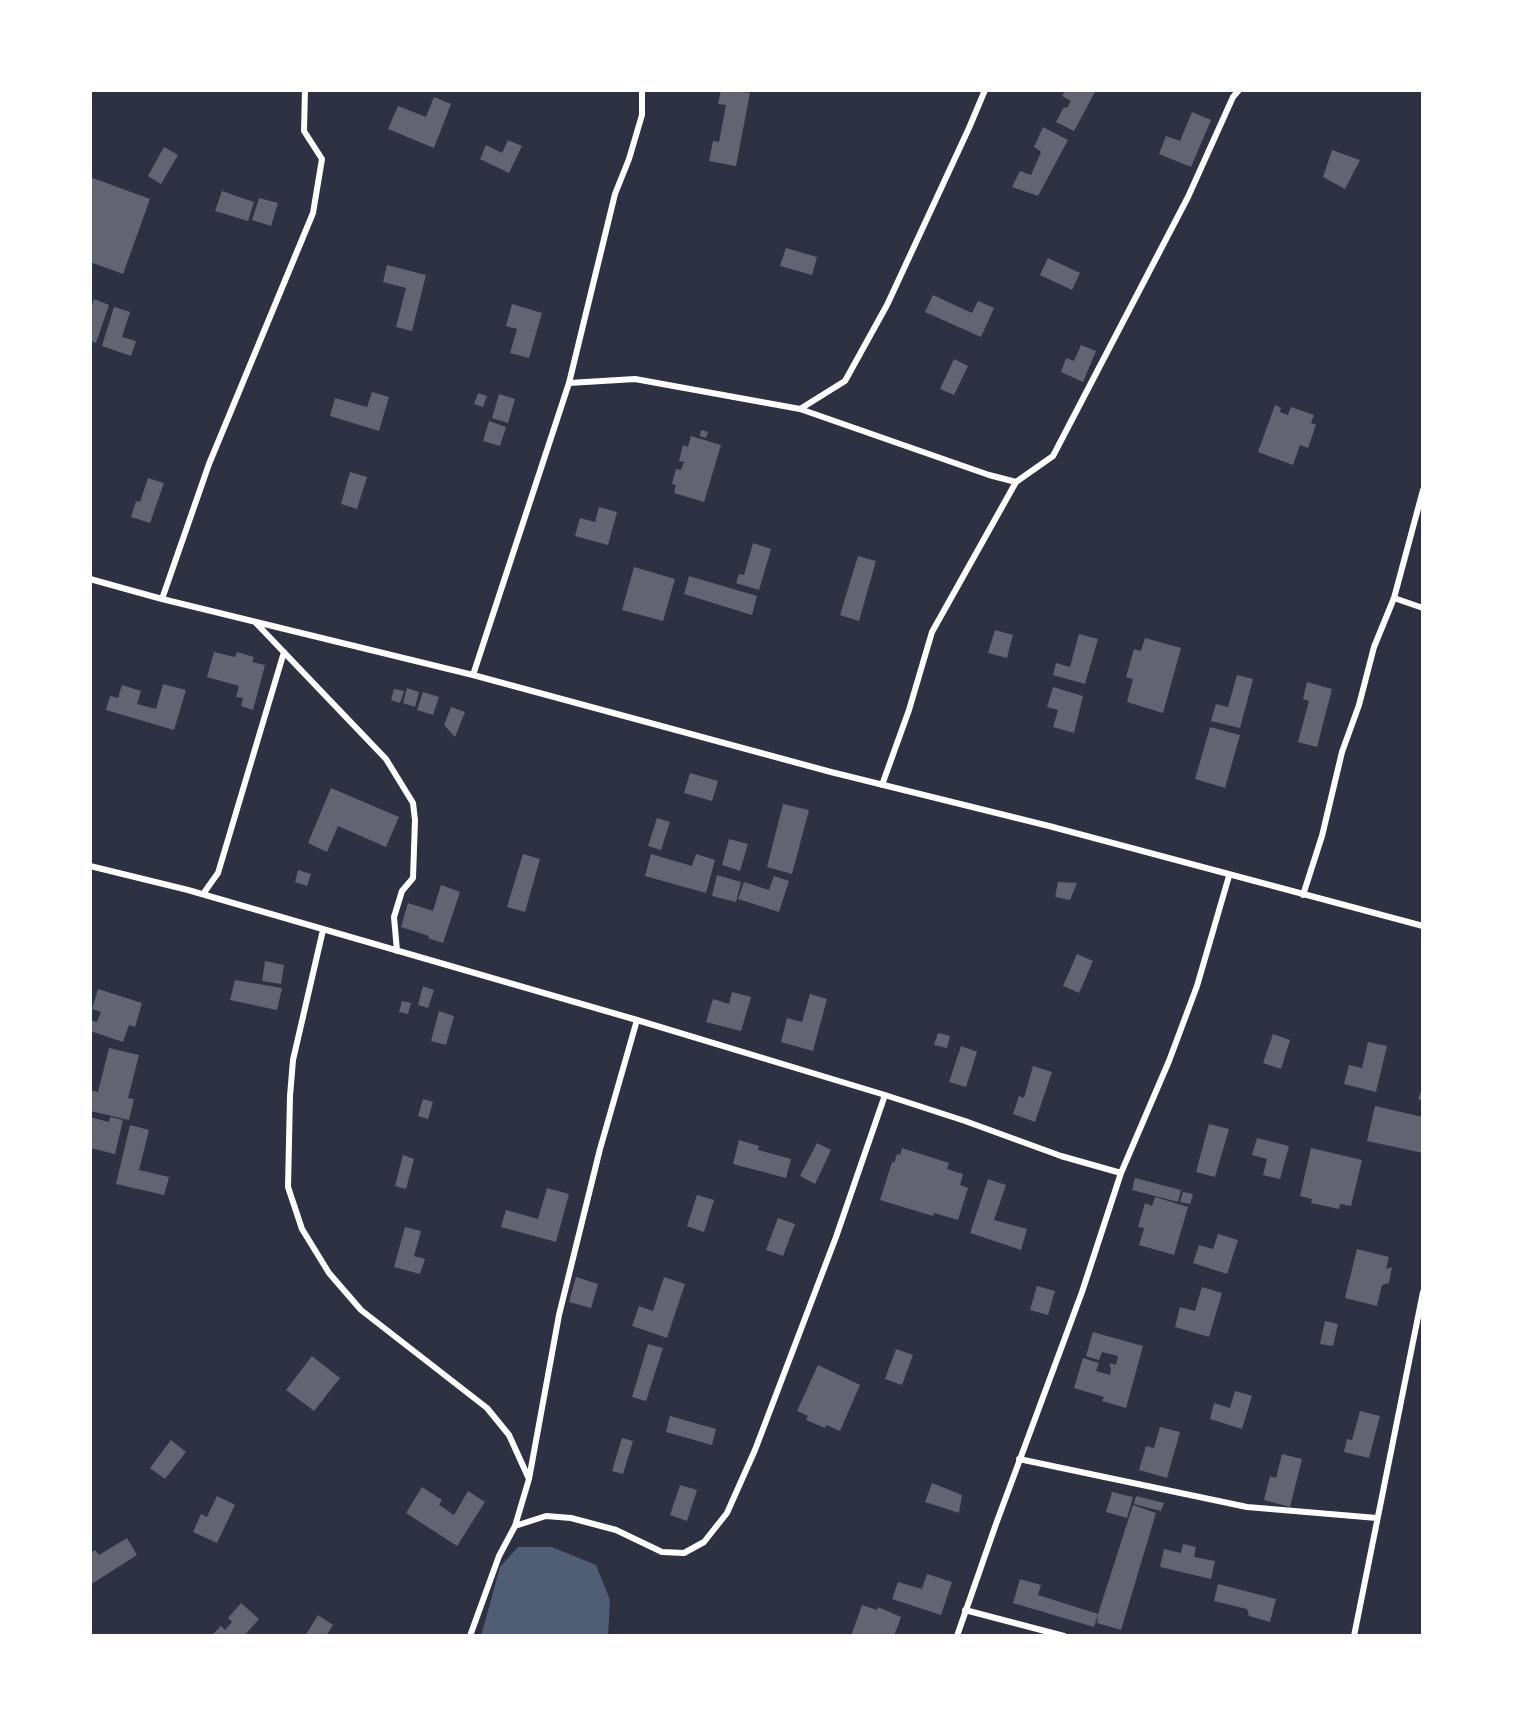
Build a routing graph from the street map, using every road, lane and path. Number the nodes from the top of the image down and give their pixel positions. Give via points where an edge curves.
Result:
1 (305, 90) edge
2 (642, 90) edge
3 (985, 90) edge
4 (1239, 90) edge
5 (569, 383) junction
6 (800, 409) junction
7 (1016, 482) junction
8 (1423, 490) edge
9 (90, 579) edge
10 (1394, 598) junction
11 (162, 599) junction
12 (1423, 608) edge
13 (254, 622) junction
14 (284, 652) junction
15 (473, 675) junction
16 (882, 785) junction
17 (91, 867) edge
18 (1229, 876) junction
19 (203, 894) junction
20 (1303, 895) junction
21 (1423, 926) edge
22 (323, 930) junction
23 (397, 951) junction
24 (637, 1020) junction
25 (885, 1095) junction
26 (1121, 1173) junction
27 (1423, 1292) edge
28 (1019, 1460) junction
29 (529, 1479) junction
30 (1377, 1518) junction
31 (515, 1526) junction
32 (965, 1610) junction
33 (470, 1636) edge
34 (957, 1636) edge
35 (1064, 1636) edge
36 (1354, 1636) edge

1 - 11 street via 304,131 322,159 313,213 209,464
2 - 5 street via 642,115 615,194
3 - 6 street via 887,305 845,381
4 - 7 street via 1188,197 1053,456
5 - 6 street via 634,379
5 - 15 street
6 - 7 street
7 - 16 street via 932,632
8 - 10 street
9 - 11 street
10 - 12 street
10 - 20 street via 1342,752
11 - 13 street
13 - 14 street
13 - 15 street
14 - 19 street via 218,873
14 - 23 street via 386,759 413,803 413,878 402,891 394,917
15 - 16 street
16 - 18 street
17 - 19 street
18 - 20 street
18 - 26 street via 1197,986
19 - 22 street
20 - 21 street
22 - 23 street
22 - 29 street via 293,1060 290,1096 288,1187 302,1229 329,1273 361,1310 487,1408 509,1436
23 - 24 street
24 - 25 street
24 - 29 street via 559,1315
25 - 26 street
25 - 31 street via 755,1450 727,1513 704,1542 684,1553 662,1552 616,1530 571,1518 546,1516
26 - 28 street via 1082,1292
27 - 30 street
28 - 30 street via 1247,1507
28 - 32 street
29 - 31 street
30 - 36 street
31 - 33 street via 499,1556
32 - 34 street
32 - 35 street

